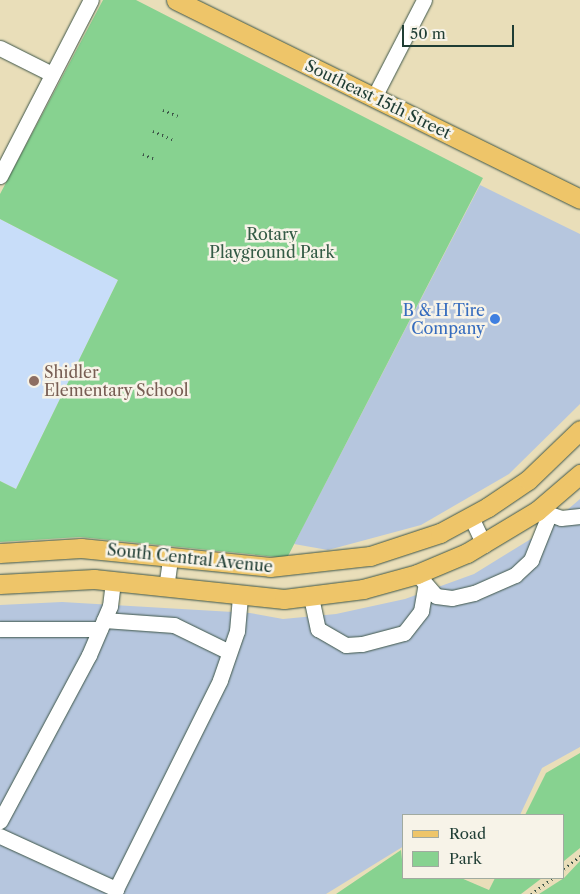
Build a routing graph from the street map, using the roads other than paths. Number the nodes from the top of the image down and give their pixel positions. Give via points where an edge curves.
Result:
1 (91, 0) edge
2 (176, 0) edge
3 (424, 0) edge
4 (0, 48) edge
5 (52, 74) junction
6 (374, 97) junction
7 (0, 176) edge
8 (580, 199) edge
9 (580, 430) edge
10 (580, 474) edge
11 (543, 512) junction
12 (580, 516) edge
13 (471, 517) junction
14 (484, 545) junction
15 (0, 552) edge
16 (170, 558) junction
17 (113, 581) junction
18 (421, 581) junction
19 (0, 584) edge
20 (166, 588) junction
21 (240, 597) junction
22 (311, 597) junction
23 (102, 624) junction
24 (0, 630) edge
25 (229, 652) junction
26 (0, 821) edge
27 (0, 836) edge

1 - 5 street
2 - 6 main road, Southeast 15th Street
3 - 6 street
4 - 5 street
5 - 7 street
6 - 8 main road, Southeast 15th Street
9 - 13 main road, South Central Avenue via 528,480
10 - 11 main road, South Central Avenue
11 - 12 street
11 - 14 main road, South Central Avenue
11 - 18 street via 530,560 515,574 452,598
13 - 14 street
13 - 16 main road, South Central Avenue via 394,550 320,565 246,566
14 - 18 main road, South Central Avenue
15 - 16 main road, South Central Avenue via 81,548
16 - 20 street
17 - 19 main road, South Central Avenue via 67,578
17 - 20 main road, South Central Avenue
17 - 23 street
18 - 22 main road, South Central Avenue
18 - 22 street via 422,611 404,633 362,644 346,645 318,629
20 - 21 main road, South Central Avenue
21 - 22 main road, South Central Avenue
21 - 25 street
23 - 24 street
23 - 25 street via 174,625
23 - 26 street
25 - 27 street via 116,890

